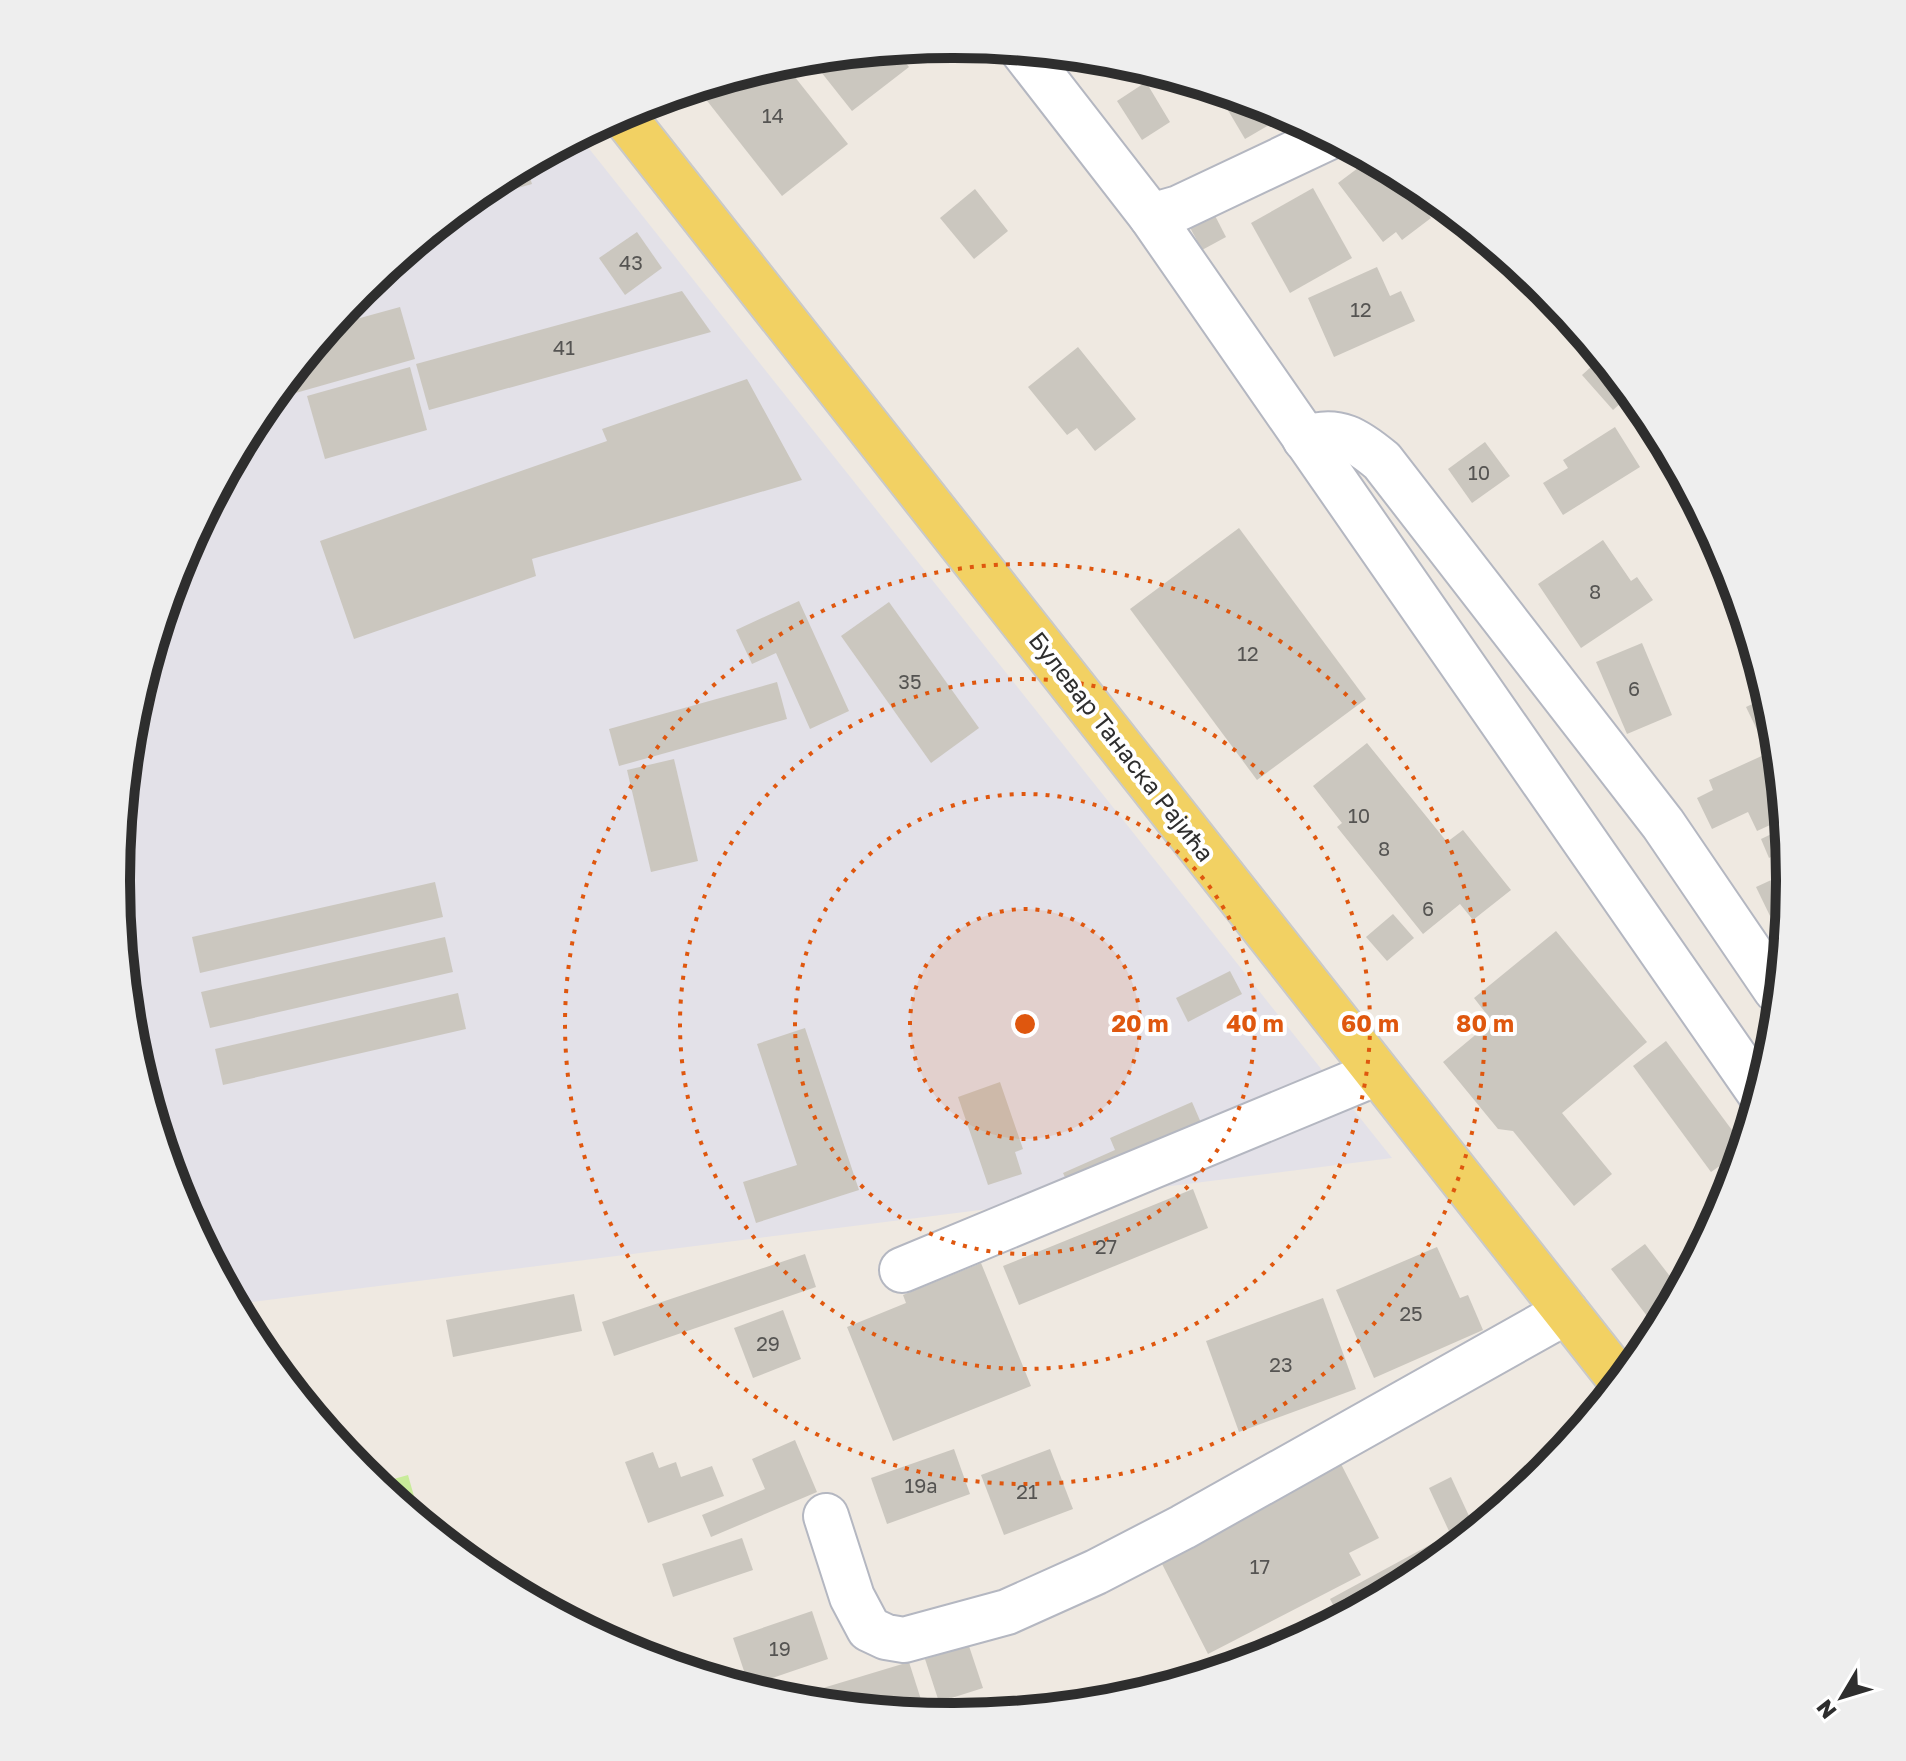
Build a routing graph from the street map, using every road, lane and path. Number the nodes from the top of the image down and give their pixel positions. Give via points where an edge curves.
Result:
1 (1032, 62) edge
2 (630, 124) edge
3 (1317, 143) edge
4 (1151, 216) junction
5 (1305, 439) junction
6 (1769, 980) edge
7 (1377, 1073) junction
8 (1750, 1080) edge
9 (902, 1270) dead end
10 (1566, 1312) junction
11 (1613, 1371) edge
12 (826, 1516) dead end

1 - 4 street
2 - 7 main road, Булевар Танаска Рајића
3 - 4 street
4 - 5 street
5 - 6 street via 1325,432 1339,435 1382,461 1663,824
5 - 8 street
7 - 9 street
7 - 10 main road, Булевар Танаска Рајића
10 - 11 main road, Булевар Танаска Рајића
10 - 12 street via 1183,1527 1007,1612 904,1640 869,1629 852,1597

